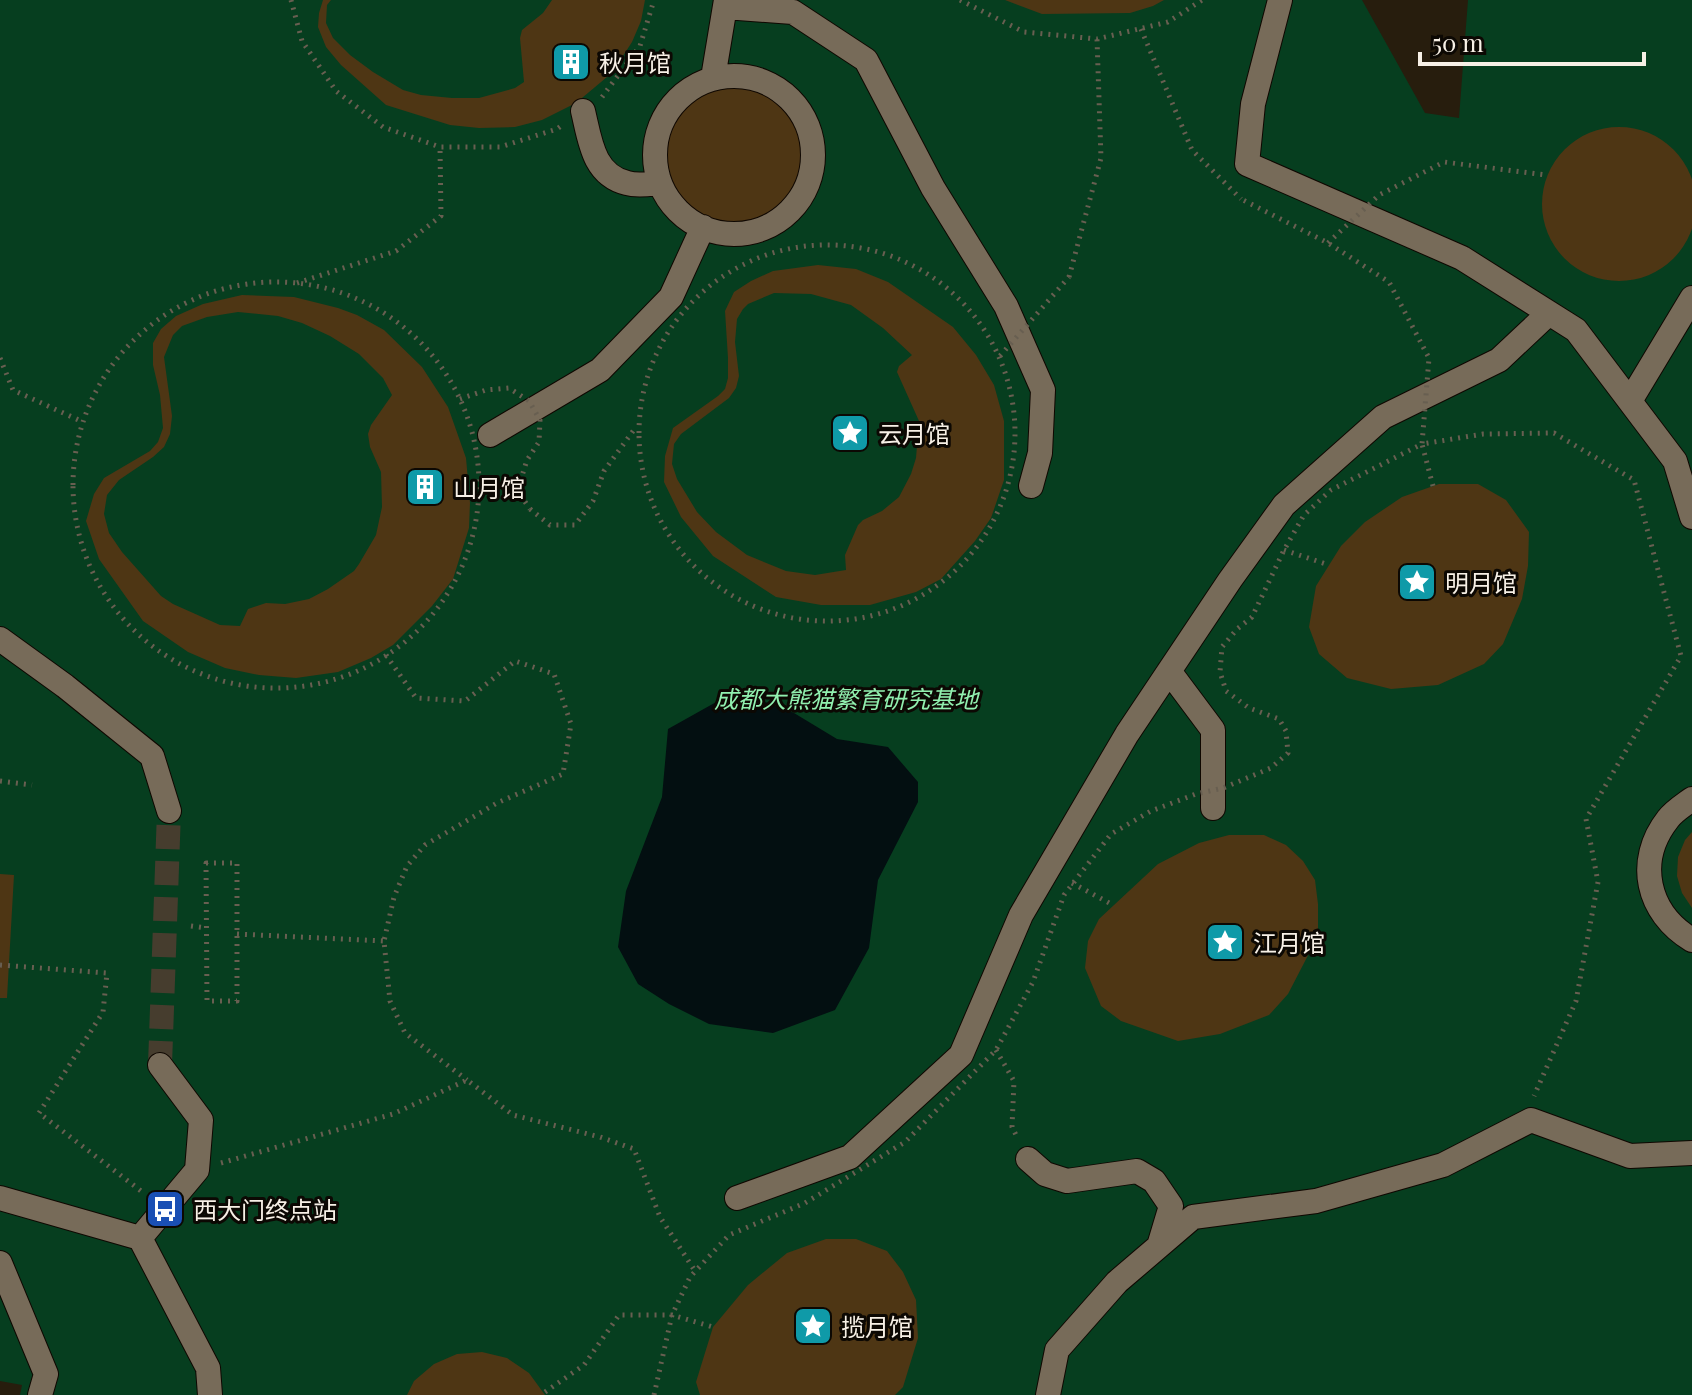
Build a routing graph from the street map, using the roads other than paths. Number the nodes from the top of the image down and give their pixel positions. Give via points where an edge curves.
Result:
1 (1280, 0) edge
2 (726, 3) edge
3 (713, 78) junction
4 (583, 111) road end
5 (659, 183) junction
6 (703, 227) junction
7 (1692, 298) edge
8 (1549, 313) junction
9 (1630, 401) junction
10 (490, 435) dead end
11 (1031, 486) dead end
12 (1692, 517) edge
13 (0, 639) edge
14 (1169, 671) junction
15 (1692, 799) edge
16 (1213, 808) dead end
17 (169, 811) tunnel mouth
18 (1692, 940) edge
19 (160, 1065) tunnel mouth
20 (1692, 1153) edge
21 (1028, 1159) road end
22 (0, 1198) edge
23 (737, 1198) dead end
24 (140, 1238) junction
25 (1159, 1246) junction
26 (0, 1263) edge
27 (40, 1395) edge
28 (210, 1395) edge
29 (1048, 1395) edge

1 - 8 street via 1253,104 1247,164 1462,258
2 - 3 street
2 - 11 street via 793,12 866,60 933,188 1006,306 1043,390 1040,453
3 - 5 street via 689,89 670,107 658,131 654,158
3 - 6 street via 763,81 785,94 802,113 812,137 813,163 792,209 770,225 745,233
4 - 5 street via 594,159 611,177 629,184
5 - 6 street via 673,206
6 - 10 street via 671,297 600,370
7 - 9 street
8 - 9 street via 1576,330
8 - 14 street via 1499,360 1383,417 1284,505
9 - 12 street via 1675,461
13 - 17 street via 152,756
14 - 16 street via 1213,730
14 - 23 street via 1021,915 961,1055 850,1157
15 - 18 street via 1670,816 1656,837 1649,863 1660,912
19 - 24 street via 201,1120 197,1170
20 - 25 street via 1630,1156 1531,1120 1443,1165 1316,1201 1193,1217
21 - 25 street via 1045,1174 1067,1181 1137,1171 1154,1181 1171,1206
22 - 24 street
24 - 28 street via 208,1368
25 - 29 street via 1117,1282 1057,1350
26 - 27 street via 46,1374

